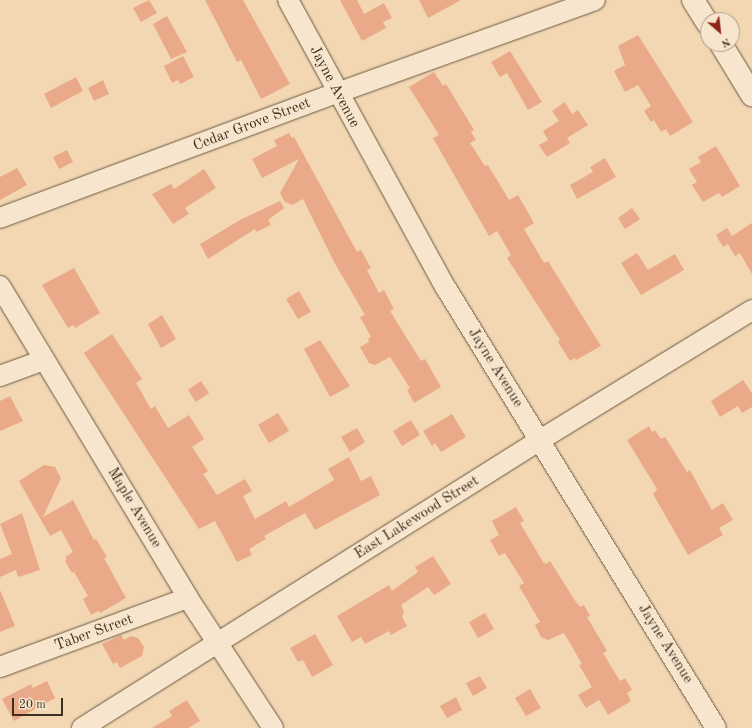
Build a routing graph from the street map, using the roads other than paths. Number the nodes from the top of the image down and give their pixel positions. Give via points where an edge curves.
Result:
1 (288, 0) edge
2 (596, 0) edge
3 (693, 0) edge
4 (700, 12) edge
5 (726, 52) edge
6 (337, 92) junction
7 (752, 95) edge
8 (0, 218) edge
9 (0, 286) edge
10 (752, 310) edge
11 (44, 360) junction
12 (0, 376) edge
13 (540, 440) junction
14 (188, 598) junction
15 (218, 644) junction
16 (0, 667) edge
17 (82, 728) edge
18 (273, 728) edge
19 (716, 728) edge

1 - 6 street, Jayne Avenue
2 - 6 street, Cedar Grove Street
3 - 4 street
5 - 7 street
6 - 8 street, Cedar Grove Street
6 - 13 street, Jayne Avenue via 446,288
9 - 11 street, Maple Avenue
10 - 13 street, East Lakewood Street
11 - 12 street
11 - 14 street, Maple Avenue
13 - 15 street, East Lakewood Street
13 - 19 street, Jayne Avenue
14 - 15 street, Maple Avenue
14 - 16 street, Taber Street
15 - 17 street, East Lakewood Street
15 - 18 street, Maple Avenue

